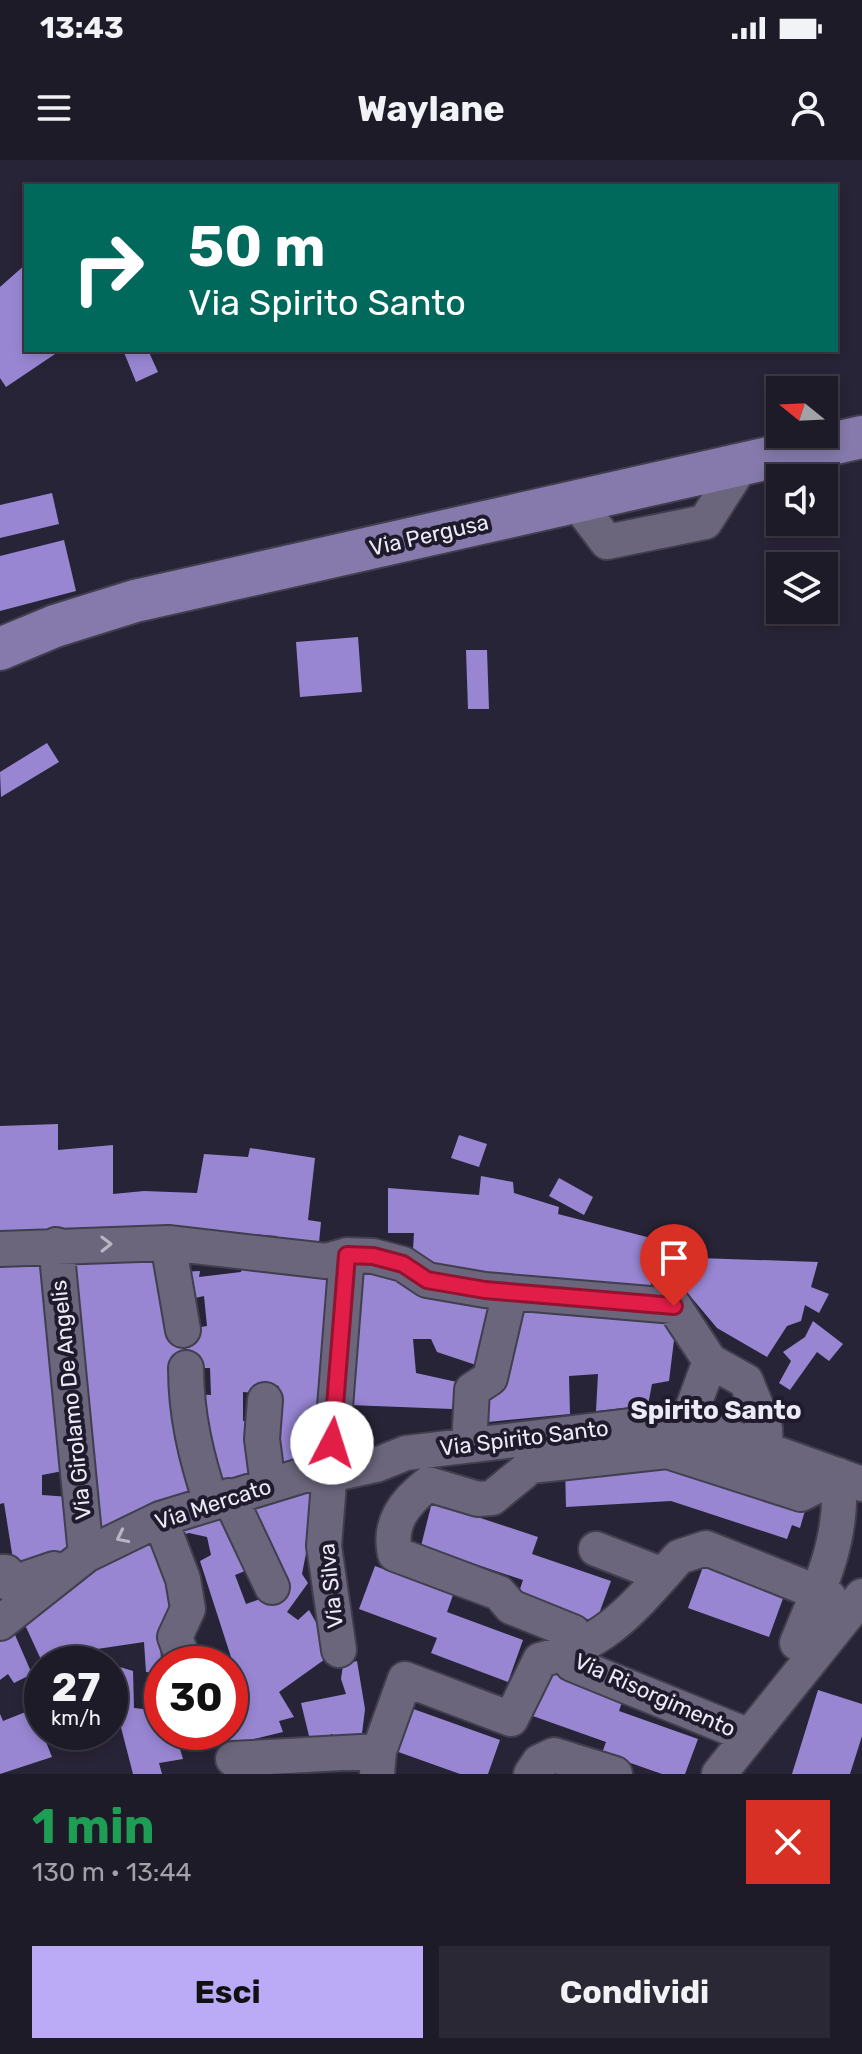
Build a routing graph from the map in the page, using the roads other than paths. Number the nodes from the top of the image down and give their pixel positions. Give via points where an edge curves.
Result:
1 (862, 437) edge
2 (0, 649) edge
3 (168, 1243) junction
4 (56, 1245) junction
5 (0, 1249) edge
6 (347, 1255) junction
7 (510, 1292) junction
8 (183, 1330) dead end
9 (710, 1361) junction
10 (186, 1368) dead end
11 (265, 1400) dead end
12 (686, 1426) junction
13 (469, 1445) junction
14 (766, 1450) junction
15 (330, 1475) junction
16 (850, 1480) edge
17 (268, 1485) junction
18 (220, 1499) junction
19 (160, 1519) junction
20 (862, 1538) edge
21 (596, 1549) dead end
22 (80, 1559) junction
23 (0, 1572) edge
24 (663, 1575) junction
25 (272, 1587) dead end
26 (843, 1588) edge
27 (0, 1623) edge
28 (178, 1646) edge
29 (339, 1650) dead end
30 (572, 1650) junction
31 (756, 1725) junction
32 (233, 1759) dead end
33 (378, 1763) edge
34 (544, 1768) edge
35 (615, 1774) edge
36 (719, 1774) edge

1 - 2 main road, Via Pergusa via 135,601
4 -> 3 street
3 - 6 street via 326,1261
3 - 8 street
4 - 5 street
4 - 22 street, Via Girolamo De Angelis
6 - 7 street via 403,1264 427,1280
6 - 15 street
7 - 9 street via 674,1306
7 - 13 street via 490,1378 472,1390
9 - 12 street
9 - 14 street via 746,1381 765,1428
10 - 18 street via 195,1453
11 - 17 street via 262,1439
12 - 13 street, Via Spirito Santo via 618,1426
12 - 14 street, Via Spirito Santo
13 - 15 street, Via Spirito Santo via 406,1453
14 - 16 street, Via Spirito Santo
15 - 17 street, Via Mercato via 304,1475
15 - 29 street, Via Silva via 324,1546
16 - 26 street via 838,1533
16 - 30 street, Via Risorgimento via 801,1494 667,1451 531,1466 492,1498 428,1484 406,1501 391,1536 395,1554 499,1593 511,1607 573,1632
17 - 18 street, Via Mercato
18 - 19 street, Via Mercato
18 - 25 street
19 -> 22 street, Via Mercato
19 - 28 street via 186,1594 188,1609 175,1637
20 - 26 street
21 - 24 street
22 - 23 street via 10,1584 6,1572
22 - 27 street, Via Mercato
24 - 26 street, Via Risorgimento via 679,1557 706,1548
24 - 30 street, Via Risorgimento via 613,1629
26 - 31 street
26 - 31 street via 797,1643
30 - 31 street, Via Risorgimento via 572,1664
30 - 33 street, Via Risorgimento via 540,1660 511,1719 405,1679
31 - 36 street, Via Risorgimento
32 - 33 street
34 - 35 street

